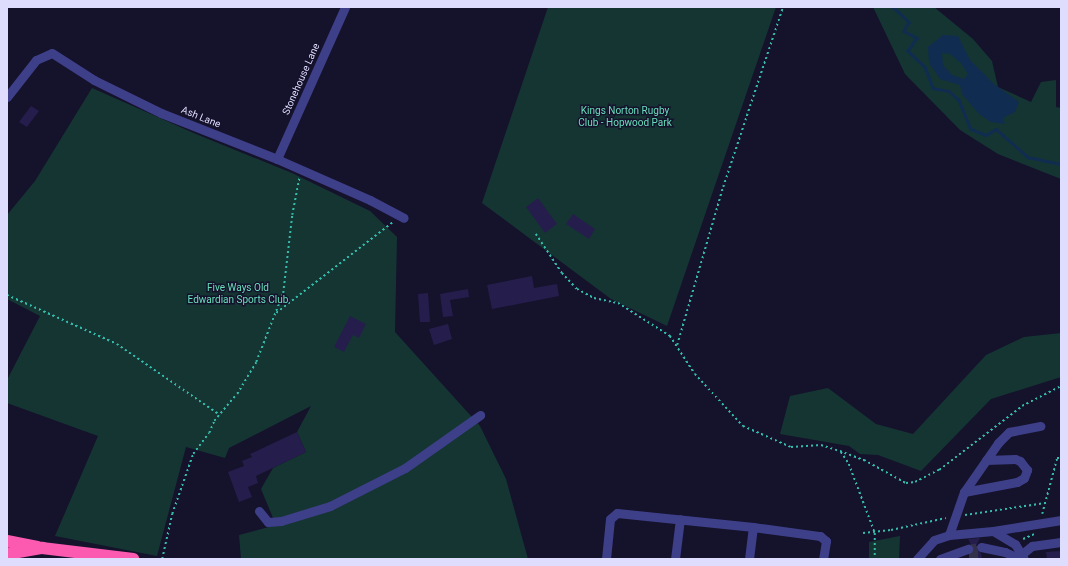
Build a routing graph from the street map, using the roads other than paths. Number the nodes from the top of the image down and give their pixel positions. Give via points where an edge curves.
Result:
1 (345, 7) edge
2 (9, 91) edge
3 (277, 159) junction
4 (404, 218) road end
5 (480, 415) dead end
6 (1040, 426) dead end
7 (986, 460) junction
8 (964, 492) junction
9 (259, 511) dead end
10 (680, 518) junction
11 (1061, 520) edge
12 (753, 527) junction
13 (993, 531) junction
14 (949, 535) junction
15 (7, 541) edge
16 (1061, 542) edge
17 (42, 548) junction
18 (981, 551) tunnel mouth
19 (969, 552) tunnel mouth
20 (7, 554) edge
21 (1022, 557) edge
22 (941, 558) edge
23 (133, 559) edge
24 (606, 559) edge
25 (675, 559) edge
26 (749, 559) edge
27 (823, 559) edge
28 (917, 559) edge

1 - 3 street, Stonehouse Lane
2 - 3 street, Ash Lane via 36,60 52,53 94,80 161,113
3 - 4 street, Ash Lane
5 - 9 street via 405,468 330,506 274,522 264,520
6 - 7 street via 1009,432
7 - 8 street
7 - 8 street via 1014,459 1020,461 1027,470 1024,478 1017,482
8 - 14 street
10 - 12 street
10 - 24 street via 617,513 610,519
10 - 25 street
11 - 13 street
12 - 26 street
12 - 27 street via 820,536 826,541
13 - 14 street
13 - 21 street via 1015,544
14 - 28 street via 934,540
15 - 17 highway
16 - 21 street via 1032,546
17 - 20 highway
17 - 23 highway
18 - 21 street via 1005,552
19 - 22 street

